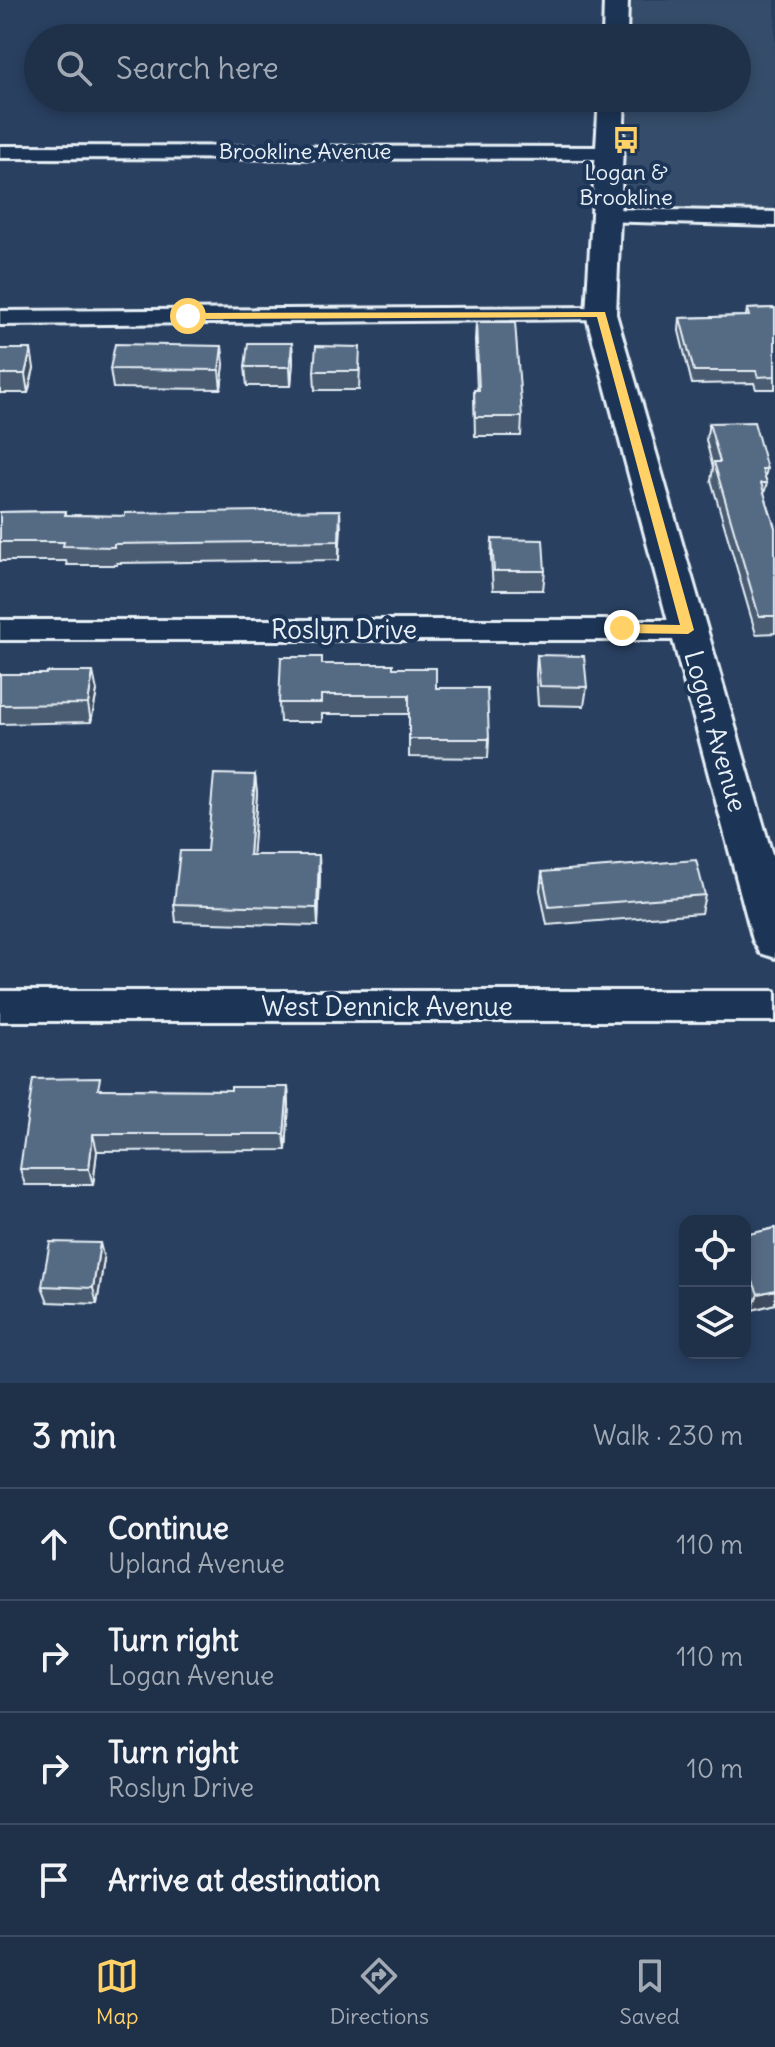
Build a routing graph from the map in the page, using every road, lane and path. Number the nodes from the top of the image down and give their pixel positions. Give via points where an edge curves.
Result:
1 (616, 0) edge
2 (615, 24) edge
3 (611, 112) edge
4 (0, 152) edge
5 (610, 153) junction
6 (608, 216) junction
7 (775, 219) edge
8 (601, 314) junction
9 (0, 318) edge
10 (0, 630) edge
11 (688, 630) junction
12 (775, 940) edge
13 (0, 1006) edge
14 (775, 1006) edge

1 - 2 street
3 - 5 street, Logan Avenue
4 - 5 street, Brookline Avenue
5 - 6 street, Logan Avenue
6 - 7 street
6 - 8 street, Logan Avenue
8 - 9 street
8 - 11 street, Logan Avenue
10 - 11 street, Roslyn Drive
11 - 12 street, Logan Avenue
13 - 14 street, West Dennick Avenue

